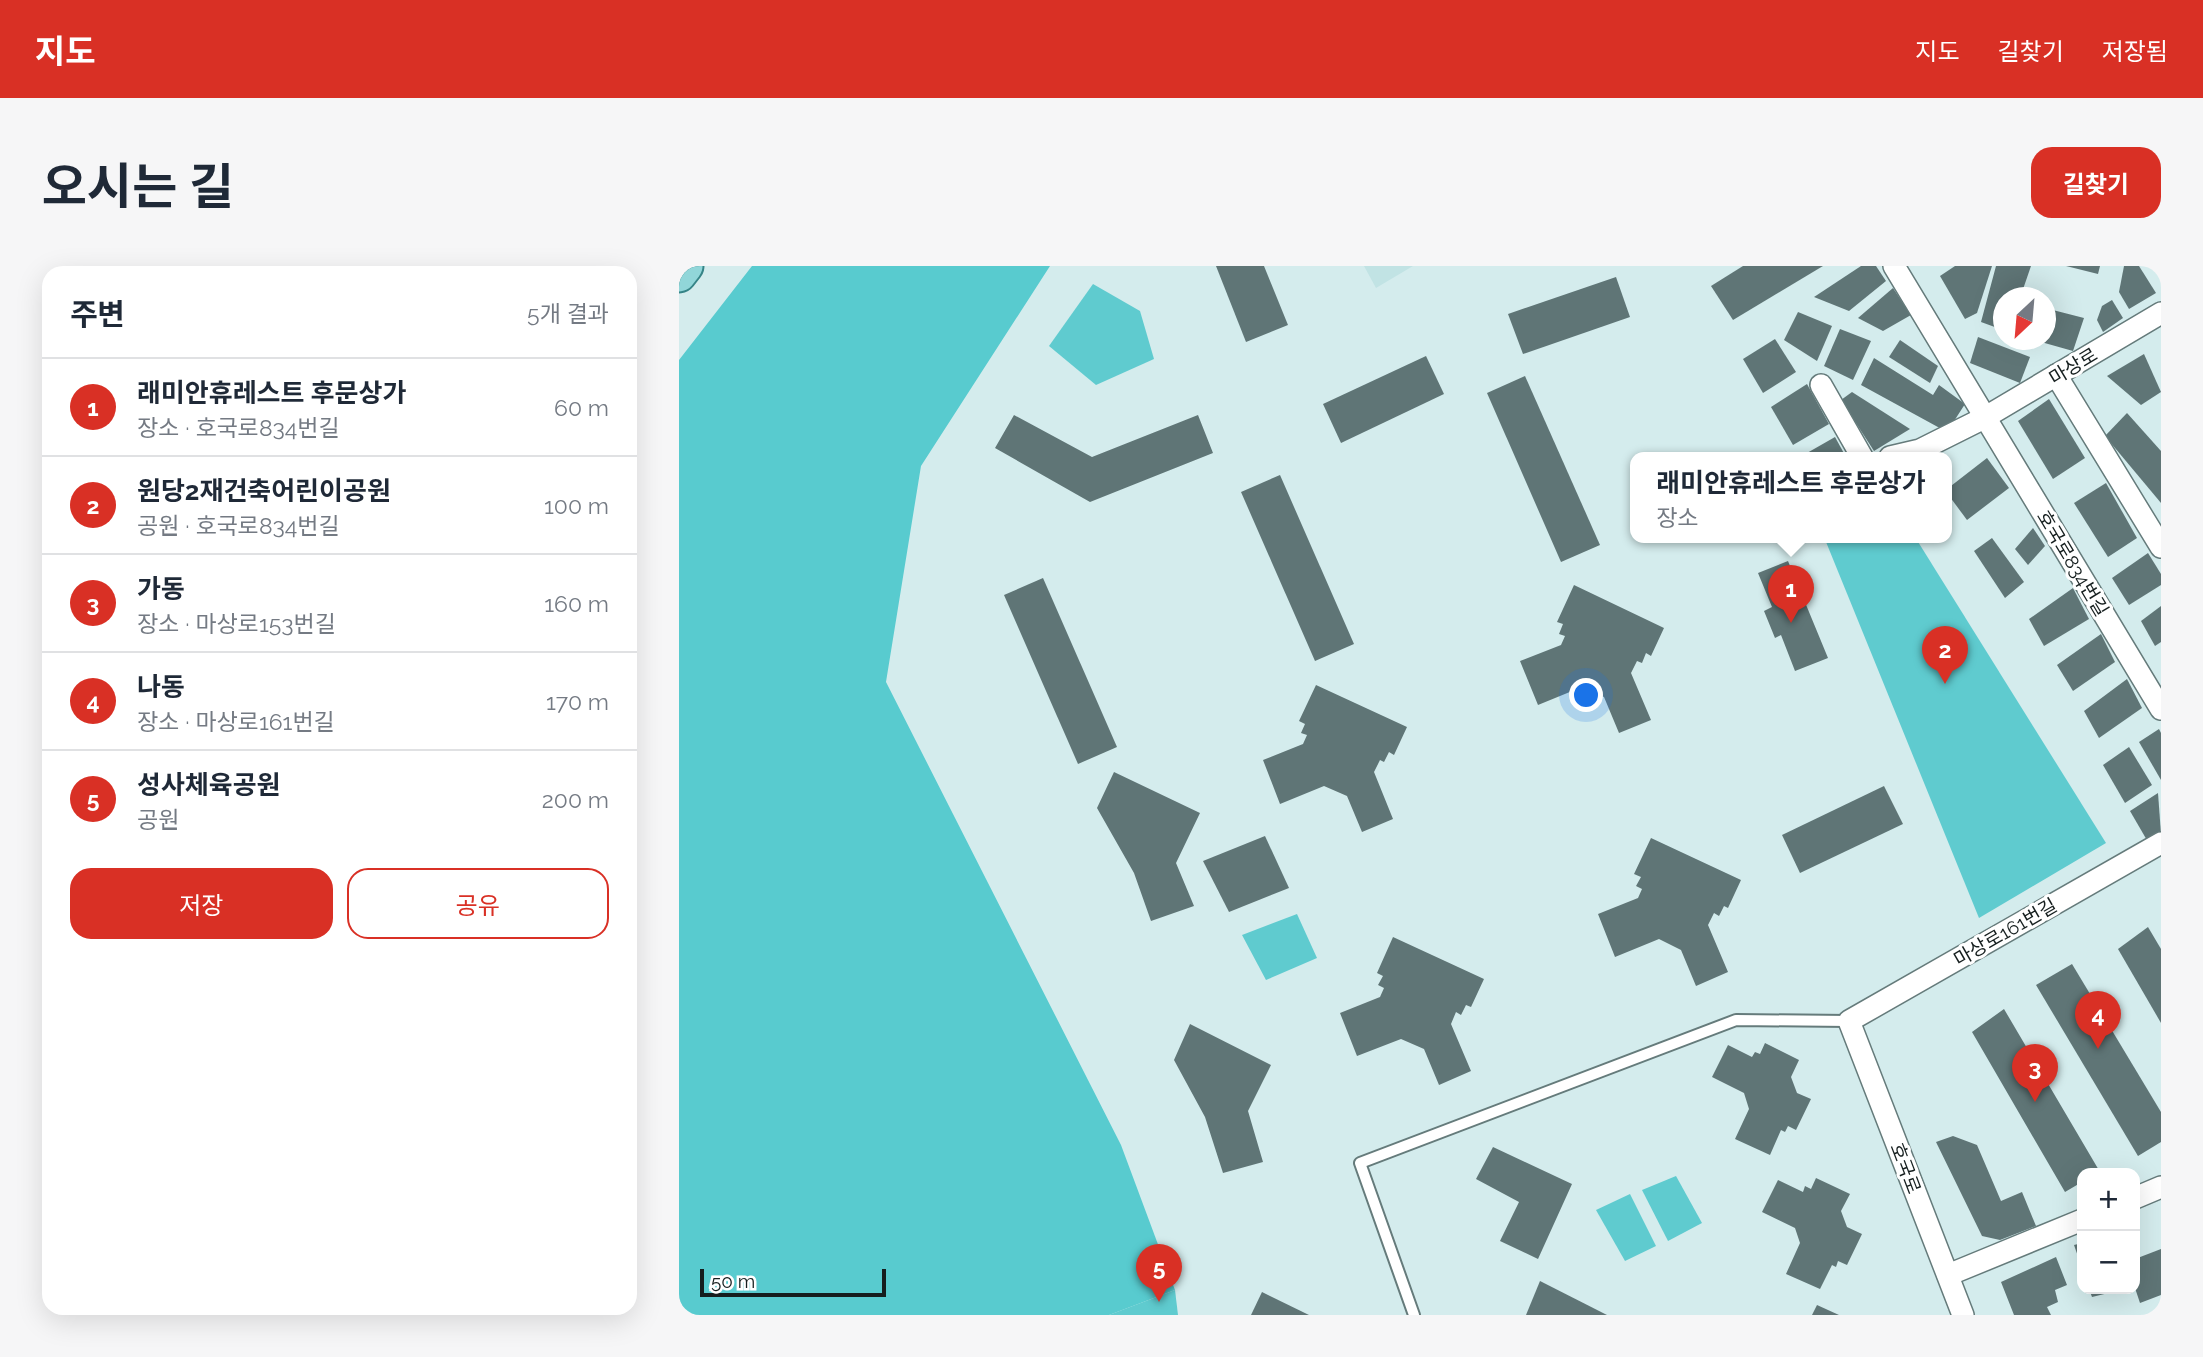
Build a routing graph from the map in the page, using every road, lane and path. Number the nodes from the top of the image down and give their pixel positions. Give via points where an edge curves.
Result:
1 (686, 266) edge
2 (1894, 266) edge
3 (679, 275) edge
4 (2161, 313) edge
5 (2056, 375) junction
6 (1821, 385) dead end
7 (1985, 418) junction
8 (1859, 452) edge
9 (1911, 452) edge
10 (2161, 547) edge
11 (2161, 709) edge
12 (2161, 843) edge
13 (1849, 1021) junction
14 (2161, 1187) edge
15 (2140, 1196) edge
16 (2077, 1222) edge
17 (1948, 1275) junction
18 (1414, 1315) edge
19 (1963, 1315) edge

1 - 3 main road
2 - 7 street, 호국로834번길
4 - 5 street, 마상로
5 - 7 street, 마상로
5 - 10 street
6 - 8 street
7 - 9 street
7 - 11 street, 호국로834번길
12 - 13 street, 마상로161번길
13 - 17 street, 호국로
13 - 18 lane via 1735,1020 1360,1163
14 - 15 street
16 - 17 street
17 - 19 street, 호국로

